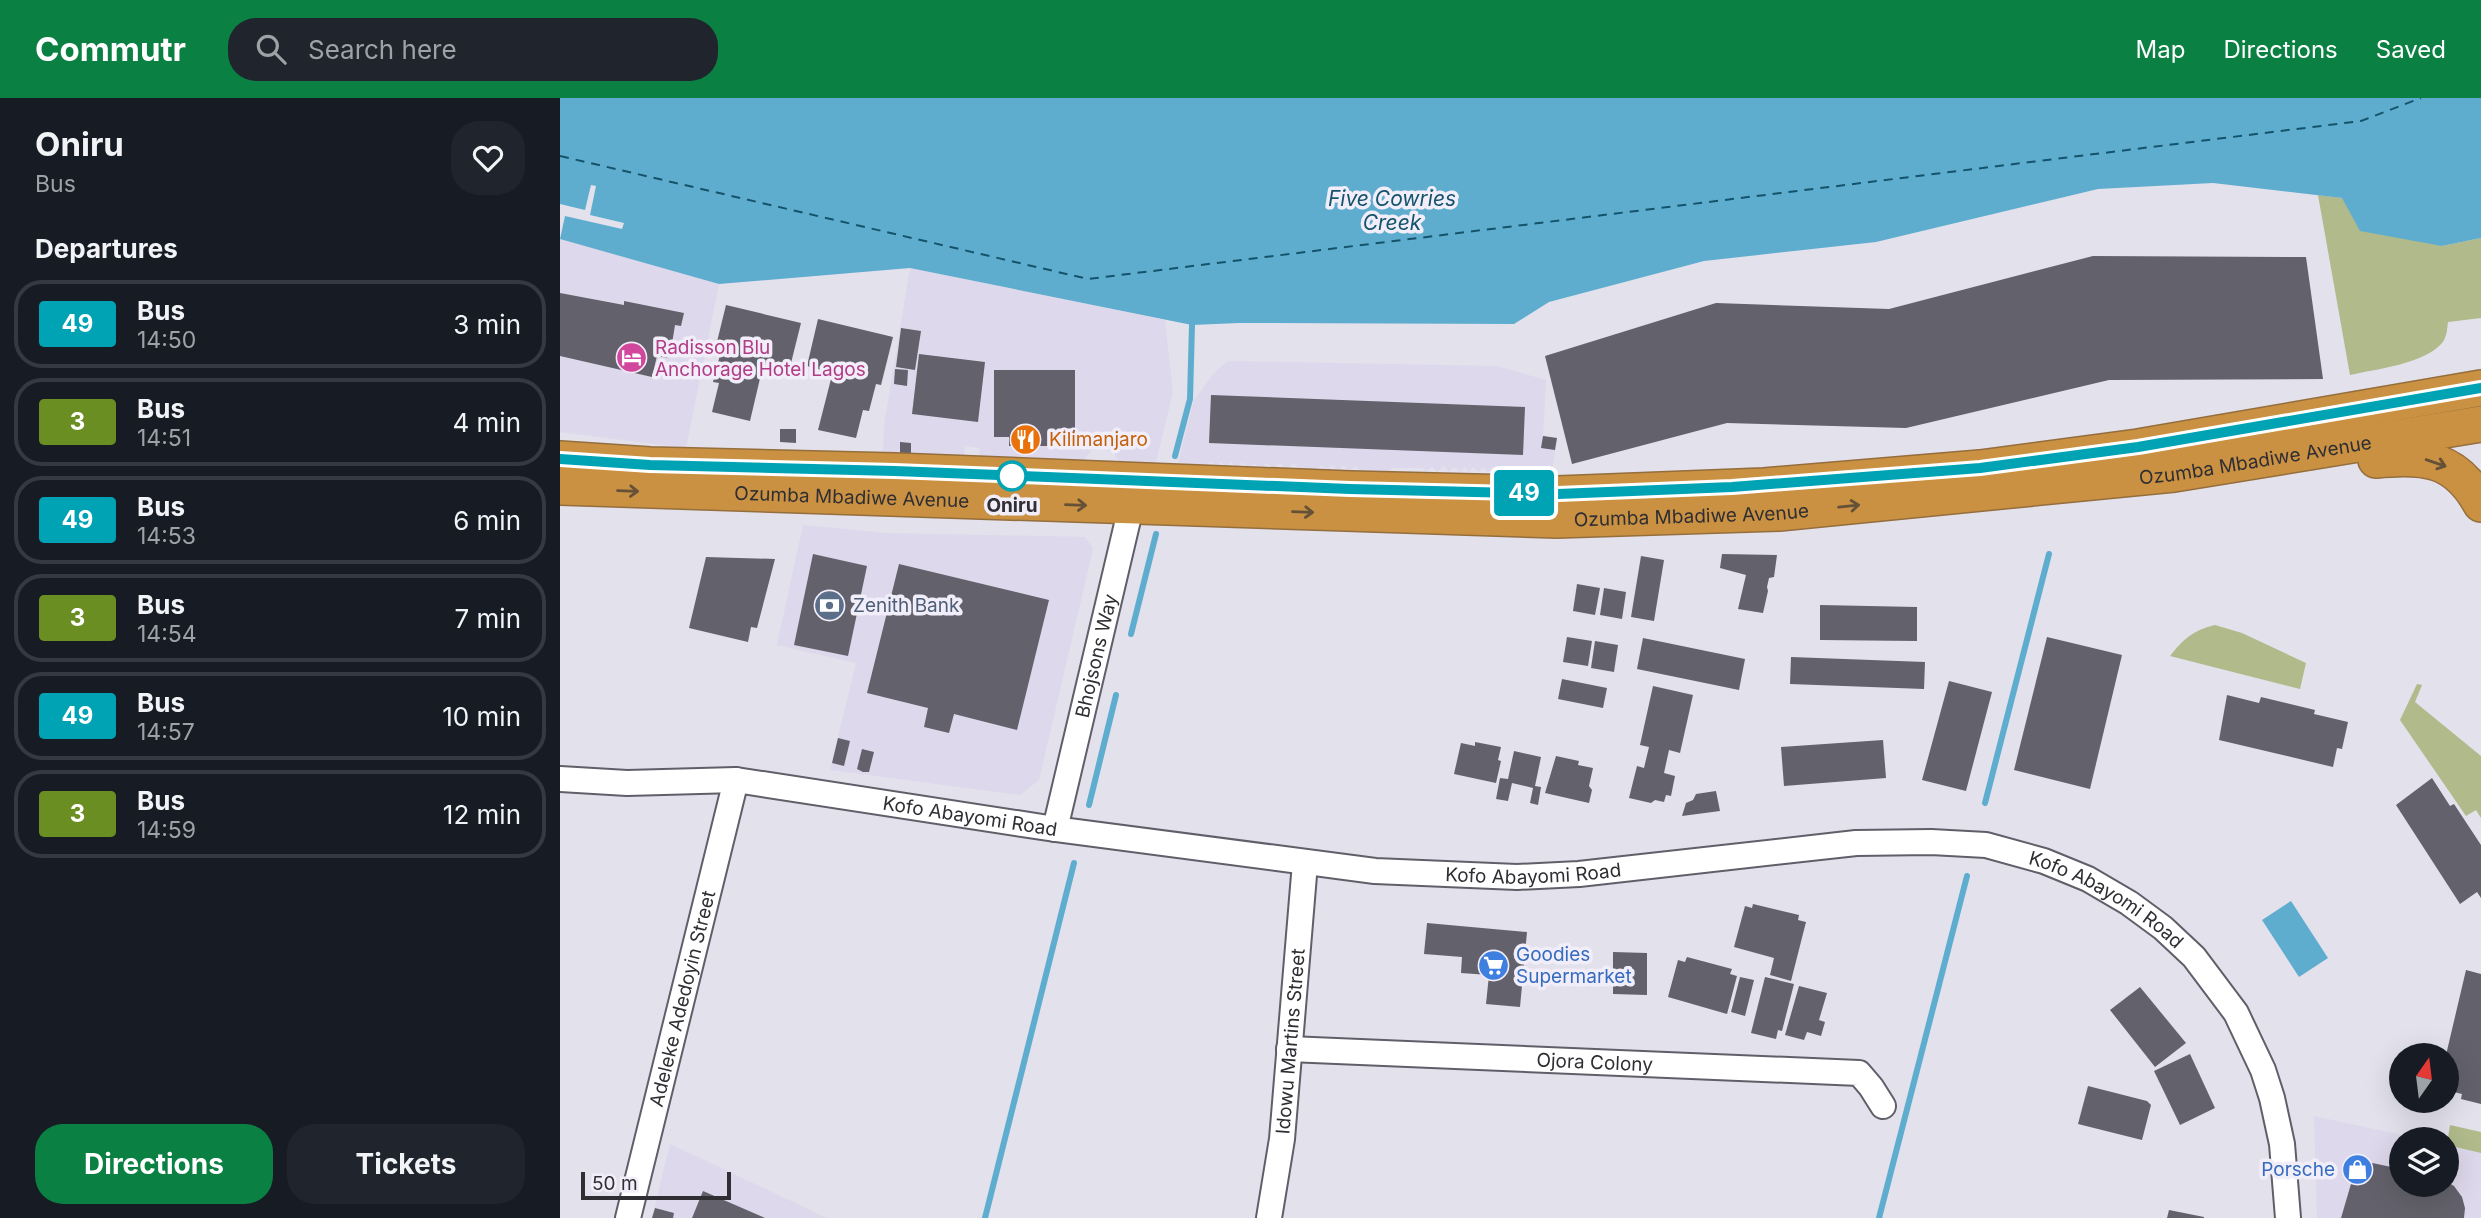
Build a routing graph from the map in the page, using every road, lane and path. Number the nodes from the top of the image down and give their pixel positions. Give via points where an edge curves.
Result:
1 (2474, 390) edge
2 (2476, 425) edge
3 (560, 459) edge
4 (2174, 474) junction
5 (560, 487) edge
6 (2481, 488) edge
7 (1131, 493) junction
8 (2481, 504) edge
9 (560, 779) edge
10 (736, 780) junction
11 (1055, 829) junction
12 (1305, 863) junction
13 (1289, 1049) junction
14 (1883, 1106) dead end
15 (628, 1218) edge
16 (1269, 1218) edge
17 (2288, 1218) edge

1 - 2 highway
1 - 7 highway, Ozumba Mbadiwe Avenue via 2138,447 1980,468 1764,486 1558,494 1350,489
2 - 4 highway, Ozumba Mbadiwe Avenue
2 - 6 highway
3 - 7 highway, Ozumba Mbadiwe Avenue
7 -> 4 highway, Ozumba Mbadiwe Avenue via 1557,520 1779,513
4 -> 8 highway via 2291,471 2417,458 2454,469
5 -> 7 highway, Ozumba Mbadiwe Avenue
7 - 11 street, Bhojsons Way
9 - 10 street, Kofo Abayomi Road via 627,783
10 - 11 street, Kofo Abayomi Road
10 - 15 street, Adeleke Adedoyin Street
11 - 12 street, Kofo Abayomi Road
12 - 13 street, Idowu Martins Street
12 - 17 street, Kofo Abayomi Road via 1517,877 1856,843 1931,842 1986,845 2045,861 2088,878 2163,928 2194,957 2236,1013 2272,1098 2283,1144
13 - 14 street, Ojora Colony via 1859,1073
13 - 16 street, Idowu Martins Street via 1282,1139

